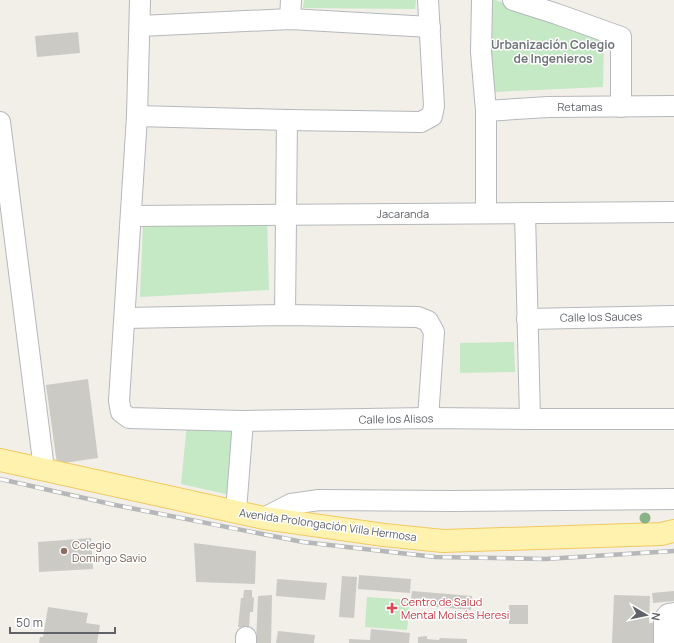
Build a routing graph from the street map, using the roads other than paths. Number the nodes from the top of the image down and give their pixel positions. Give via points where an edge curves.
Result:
1 (140, 0) edge
2 (428, 0) edge
3 (482, 0) edge
4 (513, 0) edge
5 (290, 9) edge
6 (140, 26) junction
7 (430, 27) junction
8 (674, 106) edge
9 (621, 107) junction
10 (486, 111) junction
11 (137, 116) junction
12 (287, 120) junction
13 (0, 122) edge
14 (674, 212) edge
15 (486, 213) junction
16 (525, 213) junction
17 (286, 215) junction
18 (132, 216) junction
19 (285, 315) junction
20 (674, 316) edge
21 (125, 318) junction
22 (527, 318) junction
23 (428, 418) junction
24 (530, 419) junction
25 (674, 419) edge
26 (243, 421) junction
27 (0, 460) edge
28 (44, 469) junction
29 (674, 499) edge
30 (236, 512) junction
31 (264, 518) junction
32 (670, 534) edge
33 (674, 612) edge
34 (664, 643) edge

1 - 6 street
2 - 7 street
3 - 10 street via 481,52
4 - 9 street via 621,37
5 - 6 street
5 - 7 street
6 - 11 street
7 - 12 street via 434,106 432,116 421,122
8 - 9 street, Retamas
9 - 10 street, Retamas
10 - 15 street
11 - 12 street
11 - 18 street
12 - 17 street
13 - 28 street
14 - 16 street, Jacaranda
15 - 16 street, Jacaranda
15 - 17 street, Jacaranda
16 - 22 street
17 - 18 street, Jacaranda
17 - 19 street
18 - 21 street
19 - 21 street
19 - 23 street via 418,317 428,321 434,332
20 - 22 street, Calle los Sauces
21 - 26 street, Calle los Alisos via 119,401 121,412 129,418
22 - 24 street
23 - 24 street, Calle los Alisos
23 - 26 street, Calle los Alisos
24 - 25 street, Calle los Alisos
26 - 30 street
27 - 28 main road, Avenida Prolongación Villa Hermosa
28 - 30 main road, Avenida Prolongación Villa Hermosa
29 - 31 street via 319,500 291,504
30 - 31 main road, Avenida Prolongación Villa Hermosa
31 - 32 main road, Avenida Prolongación Villa Hermosa via 443,541
33 - 34 street via 664,619

